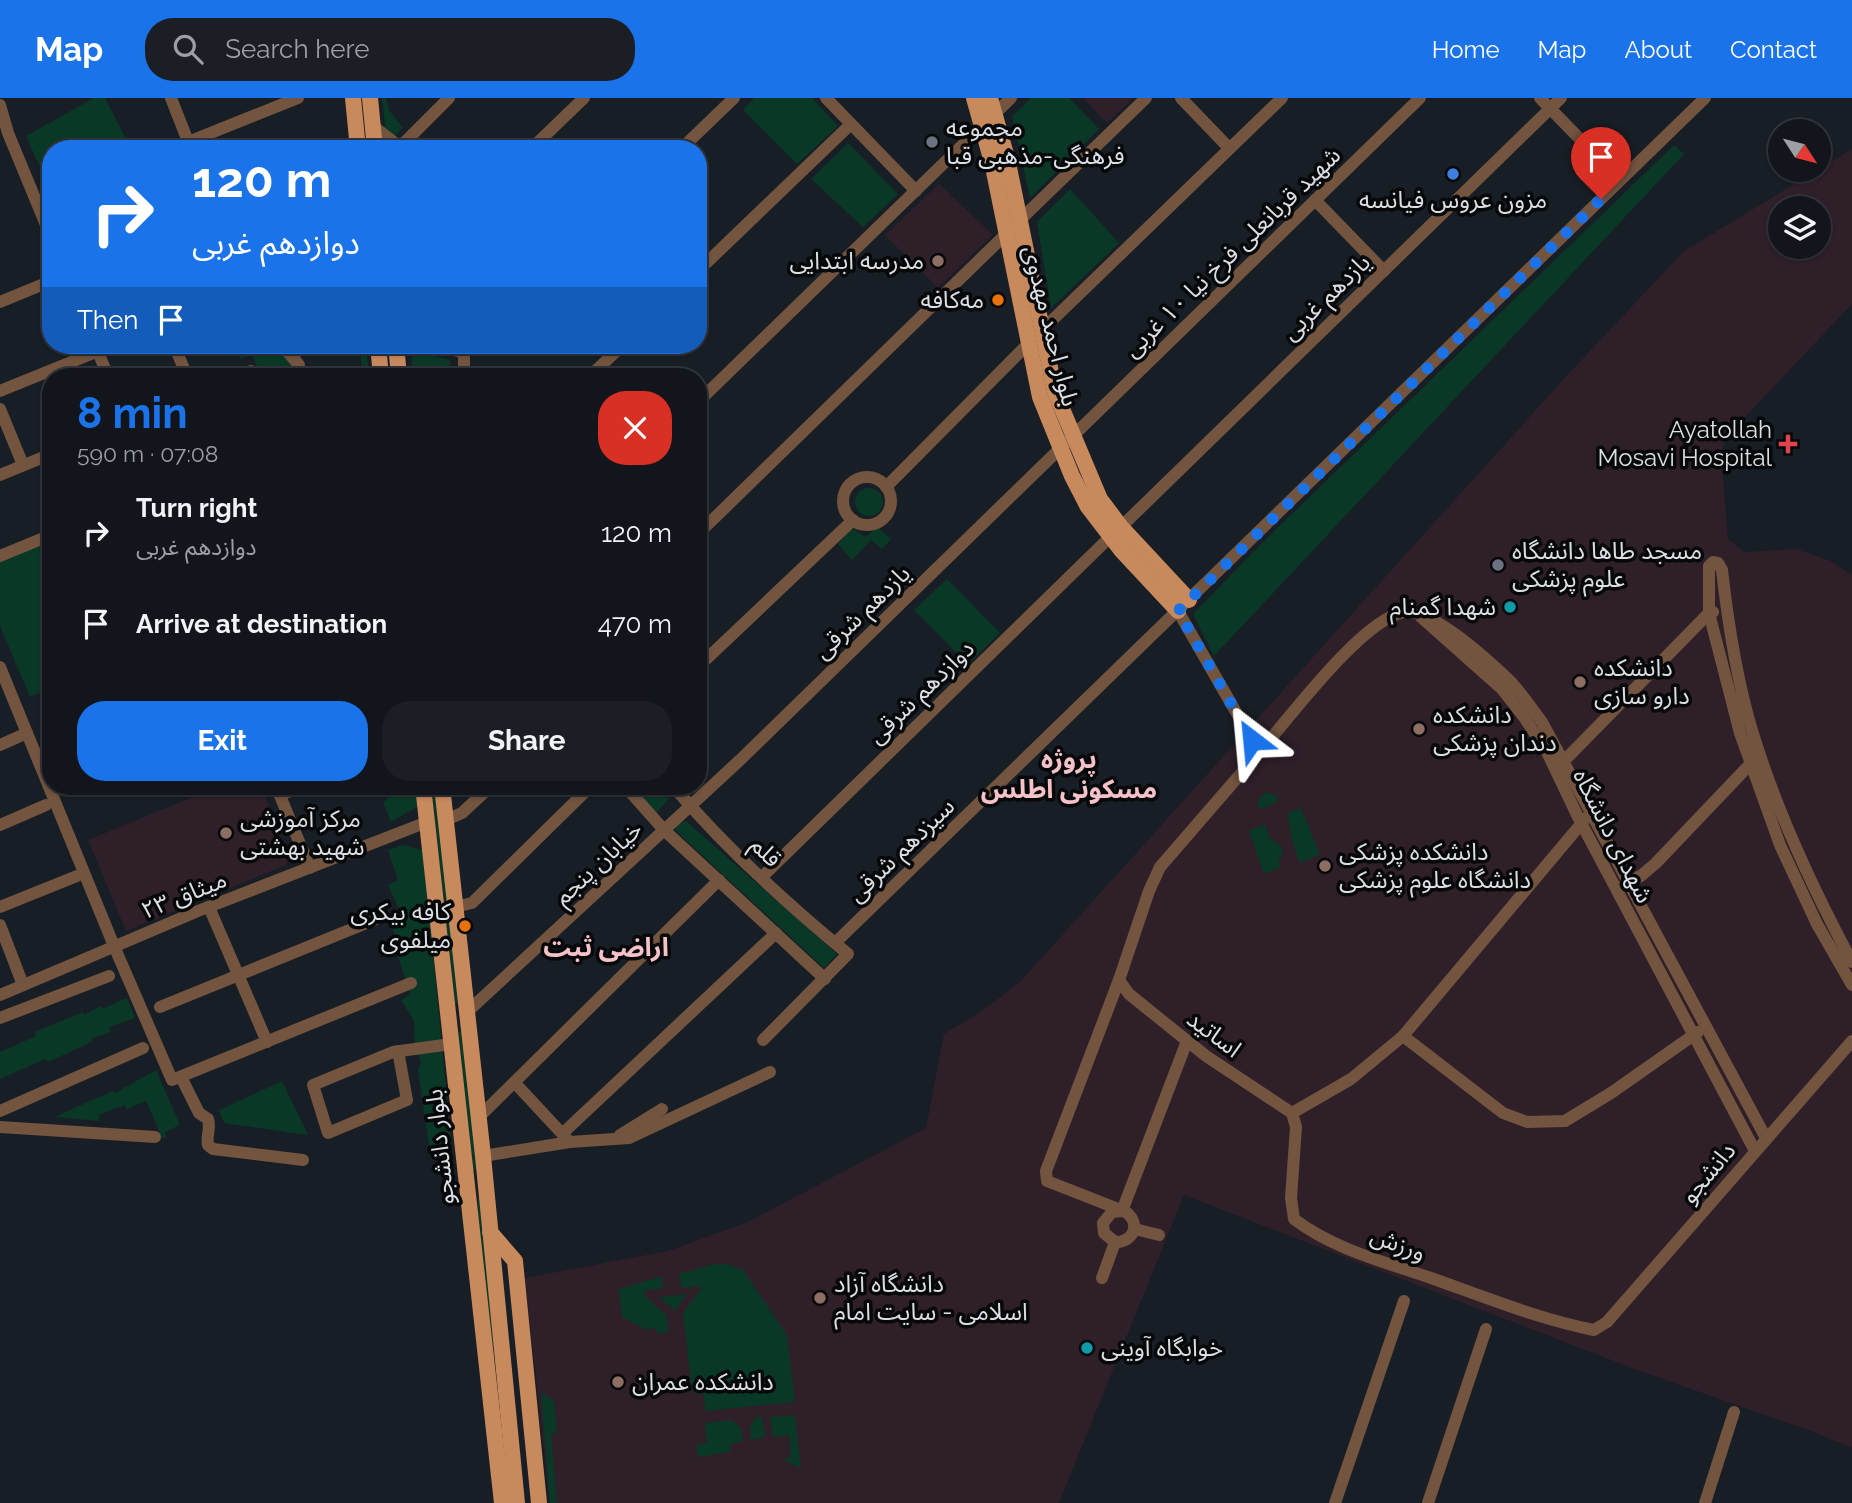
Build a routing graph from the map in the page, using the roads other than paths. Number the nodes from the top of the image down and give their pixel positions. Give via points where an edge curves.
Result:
1 (3, 98) edge
2 (171, 98) edge
3 (299, 98) edge
4 (353, 98) edge
5 (370, 98) edge
6 (449, 98) edge
7 (583, 98) edge
8 (734, 98) edge
9 (826, 98) edge
10 (974, 98) edge
11 (1011, 98) edge
12 (1146, 98) edge
13 (1181, 98) edge
14 (1282, 98) edge
15 (1420, 98) edge
16 (1540, 98) edge
17 (1561, 98) edge
18 (1705, 98) edge
19 (1550, 108) junction
20 (1, 112) edge
21 (989, 113) edge
22 (851, 124) junction
23 (373, 126) junction
24 (188, 140) edge
25 (204, 140) edge
26 (357, 140) edge
27 (374, 140) edge
28 (390, 140) edge
29 (407, 140) edge
30 (540, 140) edge
31 (690, 140) edge
32 (1229, 148) junction
33 (1612, 172) dead end
34 (916, 191) junction
35 (1315, 200) junction
36 (42, 214) edge
37 (1019, 221) junction
38 (1006, 234) junction
39 (707, 262) edge
40 (1384, 271) junction
41 (42, 285) edge
42 (0, 302) edge
43 (1041, 331) junction
44 (1028, 344) junction
45 (83, 354) edge
46 (290, 354) edge
47 (613, 354) edge
48 (299, 365) dead end
49 (51, 368) edge
50 (599, 368) edge
51 (42, 372) edge
52 (0, 391) edge
53 (707, 393) edge
54 (0, 409) edge
55 (1068, 441) junction
56 (42, 458) edge
57 (23, 465) junction
58 (0, 475) edge
59 (886, 487) junction
60 (853, 520) junction
61 (707, 525) edge
62 (1116, 532) junction
63 (42, 540) edge
64 (0, 556) edge
65 (1184, 605) junction
66 (1726, 608) junction
67 (1709, 613) junction
68 (707, 658) edge
69 (0, 669) edge
70 (1731, 671) junction
71 (6, 696) edge
72 (27, 733) junction
73 (1252, 740) dead end
74 (0, 745) edge
75 (1756, 758) junction
76 (1560, 766) junction
77 (42, 770) edge
78 (707, 790) edge
79 (52, 795) edge
80 (280, 795) edge
81 (424, 795) edge
82 (443, 795) edge
83 (481, 795) edge
84 (583, 795) edge
85 (633, 795) edge
86 (681, 795) edge
87 (702, 795) edge
88 (46, 805) dead end
89 (690, 806) junction
90 (1586, 818) junction
91 (446, 820) junction
92 (427, 822) junction
93 (0, 825) edge
94 (664, 830) junction
95 (310, 868) junction
96 (77, 876) dead end
97 (762, 877) junction
98 (719, 880) junction
99 (1629, 883) junction
100 (1616, 889) junction
101 (0, 907) edge
102 (209, 907) junction
103 (455, 907) junction
104 (374, 920) dead end
105 (0, 925) edge
106 (776, 933) junction
107 (835, 943) junction
108 (114, 946) junction
109 (1852, 961) edge
110 (47, 975) junction
111 (239, 975) junction
112 (109, 976) dead end
113 (825, 979) junction
114 (1119, 980) junction
115 (411, 983) dead end
116 (23, 985) junction
117 (1852, 985) edge
118 (0, 995) edge
119 (54, 997) junction
120 (160, 1007) dead end
121 (467, 1012) junction
122 (448, 1016) junction
123 (0, 1018) edge
124 (1706, 1027) junction
125 (1693, 1036) junction
126 (1403, 1037) junction
127 (763, 1040) dead end
128 (1188, 1041) junction
129 (1852, 1041) edge
130 (267, 1042) junction
131 (451, 1044) junction
132 (143, 1048) dead end
133 (398, 1051) junction
134 (770, 1072) dead end
135 (177, 1079) junction
136 (515, 1083) junction
137 (662, 1108) dead end
138 (0, 1111) edge
139 (1292, 1113) junction
140 (478, 1117) junction
141 (0, 1127) edge
142 (155, 1137) dead end
143 (566, 1138) junction
144 (1766, 1138) junction
145 (614, 1139) junction
146 (1755, 1151) junction
147 (483, 1156) junction
148 (303, 1160) dead end
149 (486, 1187) junction
150 (467, 1190) junction
151 (1122, 1211) junction
152 (1135, 1228) junction
153 (490, 1232) junction
154 (1158, 1236) dead end
155 (1115, 1242) junction
156 (1101, 1278) dead end
157 (1404, 1301) dead end
158 (1486, 1329) dead end
159 (1594, 1330) joint
160 (1734, 1412) dead end
161 (502, 1503) edge
162 (517, 1503) edge
163 (539, 1503) edge
164 (1335, 1503) edge
165 (1428, 1503) edge
166 (1705, 1503) edge

1 - 20 street
2 - 24 street
3 - 25 street
4 - 26 main road
5 - 23 main road
6 - 29 street
7 - 30 street
8 - 31 street
9 - 22 street
10 - 21 main road, بلوار احمد مهدوی
11 - 21 street
12 - 37 street
13 - 32 street
14 - 32 street
15 - 35 street, شهید قربانعلی فرخ نیا ۱۰ غربی
16 - 19 street
17 - 19 street, یازدهم غربی
18 - 65 street, سیزدهم شرقی
19 - 33 street
19 - 40 street, یازدهم غربی
20 - 36 street
21 - 34 street
21 - 37 main road, بلوار احمد مهدوی via 1007,158
21 - 38 main road, بلوار احمد مهدوی
22 - 34 street
22 - 39 street
23 - 27 main road
23 - 28 street
32 - 43 street
34 - 53 street
35 - 40 street
35 - 55 street, شهید قربانعلی فرخ نیا ۱۰ غربی
37 - 43 main road, بلوار احمد مهدوی
38 - 44 main road, بلوار احمد مهدوی
38 - 61 street
40 - 62 street, یازدهم غربی
41 - 42 street
43 - 55 main road, بلوار احمد مهدوی
44 - 55 main road, بلوار احمد مهدوی via 1040,397
44 - 59 street
45 - 49 street
46 - 48 street
47 - 50 street
51 - 52 street
54 - 57 street
55 - 62 main road, بلوار احمد مهدوی via 1072,476 1087,507
55 - 78 street, یازدهم شرقی
56 - 57 street
57 - 58 street
59 - 60 street via 891,498 886,516 870,525
59 - 60 street via 870,478 853,482 843,498 845,511
60 - 68 street
62 - 65 main road, بلوار احمد مهدوی
62 - 97 street, دوازدهم شرقی
63 - 64 street
65 - 73 street
65 - 107 street, سیزدهم شرقی
66 - 67 street
66 - 67 street via 1722,570 1713,562 1709,566
66 - 70 street
67 - 70 street
67 - 76 street
69 - 71 street
70 - 75 street via 1740,733
71 - 72 street
72 - 74 street
72 - 77 street
75 - 99 street via 1656,863
75 - 109 street
75 - 117 street via 1780,845
76 - 90 street, شهدای دانشگاه
76 - 114 street, شهدای دانشگاه via 1502,689 1418,614 1405,612 1379,623 1314,687 1160,867
79 - 108 street
80 - 95 street
81 - 92 main road, بلوار دانشجو
82 - 91 main road, بلوار دانشجو
83 - 91 street via 462,813
84 - 103 street via 472,903
85 - 94 street
86 - 89 street, قلم
87 - 89 street, یازدهم شرقی
88 - 93 street
89 - 94 street, یازدهم شرقی
89 - 97 street, قلم
90 - 99 street, شهدای دانشگاه
90 - 100 street, شهدای دانشگاه
90 - 126 street
91 - 103 main road, بلوار دانشجو
92 - 95 street, میثاق ۲۳
92 - 122 main road, بلوار دانشجو
94 - 98 street
94 - 121 street, خیابان پنجم
95 - 102 street, میثاق ۲۳
96 - 101 street
97 - 107 street, قلم
98 - 106 street
98 - 136 street
99 - 100 street
99 - 124 street, شهدای دانشگاه
100 - 125 street, شهدای دانشگاه
102 - 108 street, میثاق ۲۳
102 - 111 street
103 - 121 main road, بلوار دانشجو
104 - 111 street
105 - 116 street
106 - 113 street
106 - 143 street
107 - 113 street via 848,954
108 - 110 street, میثاق ۲۳
108 - 135 street
110 - 116 street, میثاق ۲۳
110 - 119 street
111 - 120 street
111 - 130 street
112 - 119 street
113 - 127 street
114 - 128 street, اساتید
114 - 151 street via 1046,1171 1047,1181
115 - 130 street
116 - 118 street, میثاق ۲۳
119 - 123 street
121 - 122 main road
121 - 140 main road, بلوار دانشجو
122 - 131 main road, بلوار دانشجو
124 - 125 street
124 - 144 street, شهدای دانشگاه
125 - 126 street via 1564,1121 1527,1122 1503,1113
125 - 146 street, شهدای دانشگاه
126 - 139 street via 1351,1079
128 - 139 street, اساتید
128 - 151 street
129 - 144 street, دانشجو
130 - 135 street
131 - 133 street
131 - 150 main road, بلوار دانشجو
132 - 138 street
133 - 133 street via 313,1085 328,1133 407,1100
134 - 145 street via 629,1138
135 - 148 street via 208,1119 206,1136 213,1149
136 - 140 street
136 - 143 street
137 - 145 street
139 - 159 street, ورزش via 1296,1127 1294,1219 1314,1234 1557,1323
140 - 147 main road, بلوار دانشجو
141 - 142 street
143 - 145 street
143 - 147 street
144 - 146 street, دانشجو
146 - 159 street, دانشجو via 1607,1322
147 - 149 main road, بلوار دانشجو
149 - 150 main road
149 - 153 main road, بلوار دانشجو
150 - 161 main road, بلوار دانشجو
151 - 152 street via 1132,1217
151 - 155 street via 1108,1215 1103,1223 1104,1233
152 - 154 street
152 - 155 street via 1128,1240
153 - 162 main road, بلوار دانشجو
153 - 163 main road via 515,1261
155 - 156 street
157 - 164 street
158 - 165 street
160 - 166 street

